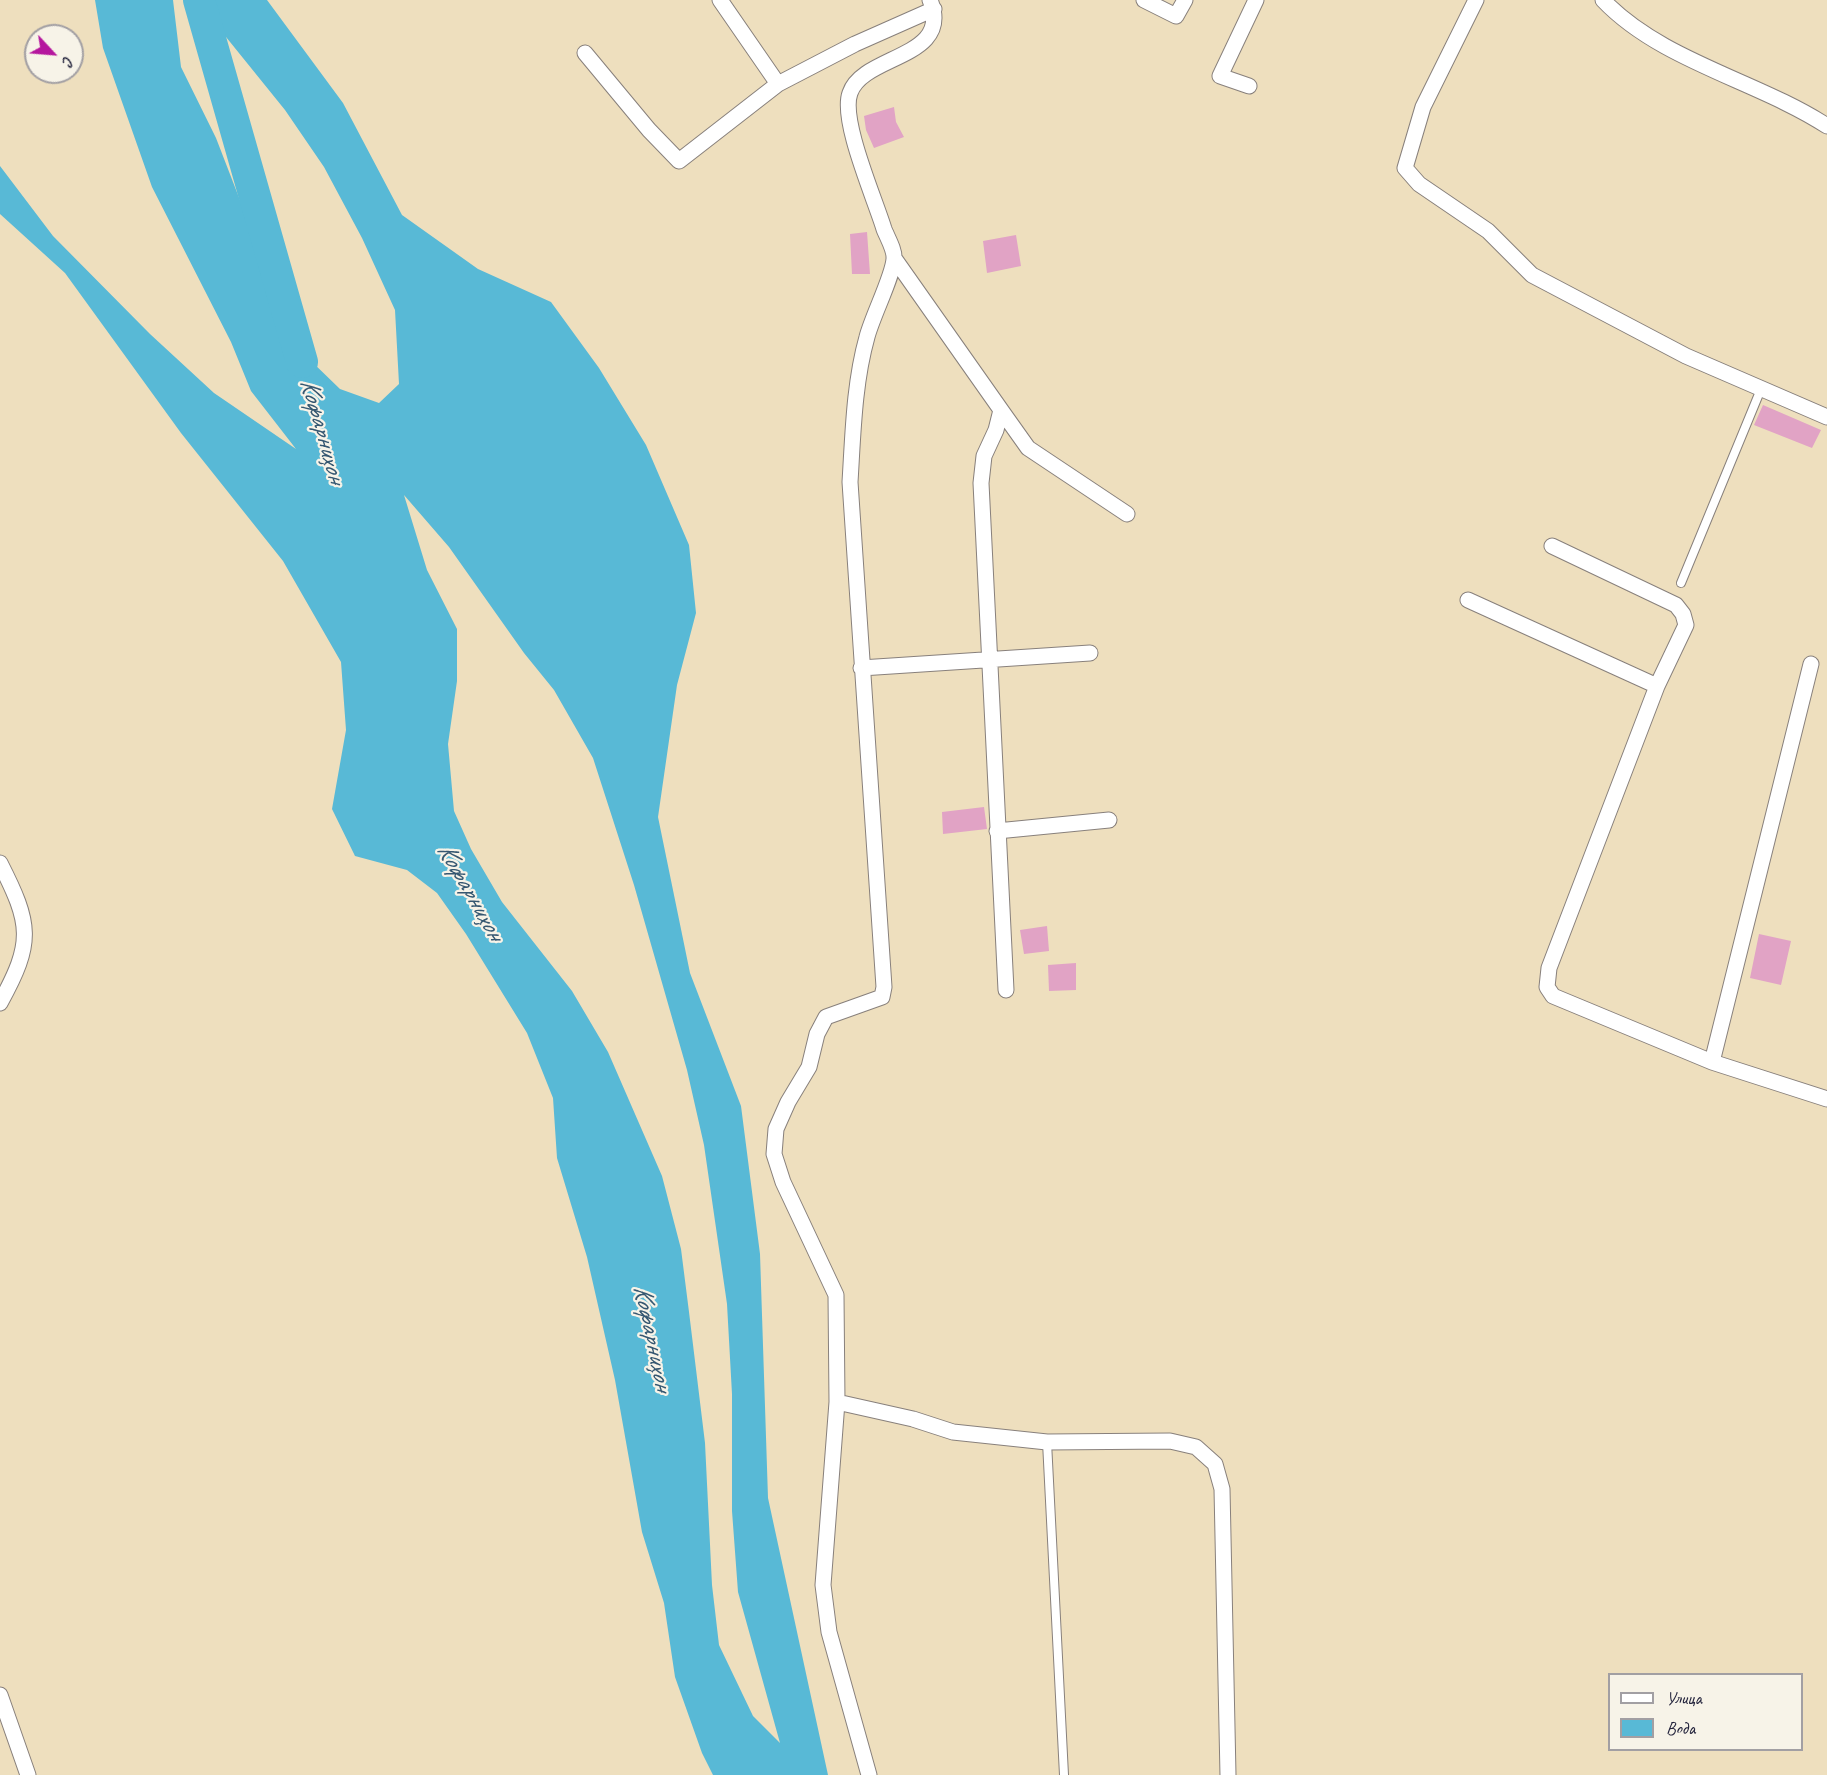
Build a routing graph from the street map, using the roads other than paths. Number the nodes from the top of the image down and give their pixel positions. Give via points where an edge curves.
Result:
1 (720, 0) edge
2 (1144, 0) edge
3 (1185, 0) edge
4 (1256, 0) edge
5 (1476, 0) edge
6 (1603, 0) edge
7 (932, 5) edge
8 (585, 53) dead end
9 (778, 84) junction
10 (1249, 86) dead end
11 (1827, 126) edge
12 (894, 258) junction
13 (1761, 389) junction
14 (1001, 410) junction
15 (1827, 417) edge
16 (1127, 514) dead end
17 (1552, 546) dead end
18 (1681, 583) dead end
19 (1468, 600) dead end
20 (1090, 652) dead end
21 (989, 661) junction
22 (1811, 664) dead end
23 (861, 668) junction
24 (1657, 686) junction
25 (1108, 820) dead end
26 (997, 831) junction
27 (0, 863) edge
28 (1006, 990) dead end
29 (0, 1003) edge
30 (1712, 1062) junction
31 (1827, 1099) edge
32 (837, 1402) junction
33 (1047, 1442) junction
34 (0, 1695) edge
35 (28, 1775) edge
36 (869, 1775) edge
37 (1064, 1775) edge
38 (1228, 1775) edge

1 - 9 street
2 - 3 street via 1176,16
4 - 10 street via 1220,76
5 - 13 street via 1423,107 1405,168 1419,184 1488,231 1532,275 1676,351
6 - 11 street via 1618,16 1662,43
7 - 9 street
7 - 12 street via 932,26 924,41 856,80 847,107
8 - 9 street via 648,130 680,161
12 - 14 street
12 - 23 street via 867,337 853,428 850,482
13 - 15 street
13 - 18 lane
14 - 16 street via 1028,448
14 - 21 street via 984,456 981,483
17 - 24 street via 1676,606 1683,614 1686,625 1681,640
19 - 24 street
20 - 21 street
21 - 23 street
21 - 26 street
22 - 30 street
23 - 32 street via 884,987 882,997 826,1017 817,1034 809,1068 776,1129 774,1154 836,1296
24 - 30 street via 1550,968 1547,987 1553,996
25 - 26 street
26 - 28 street
27 - 29 street via 26,925 24,950
30 - 31 street
32 - 33 street via 952,1432
32 - 36 street via 823,1585 829,1632
33 - 37 lane
33 - 38 street via 1170,1441 1196,1447 1215,1464 1222,1489
34 - 35 street

